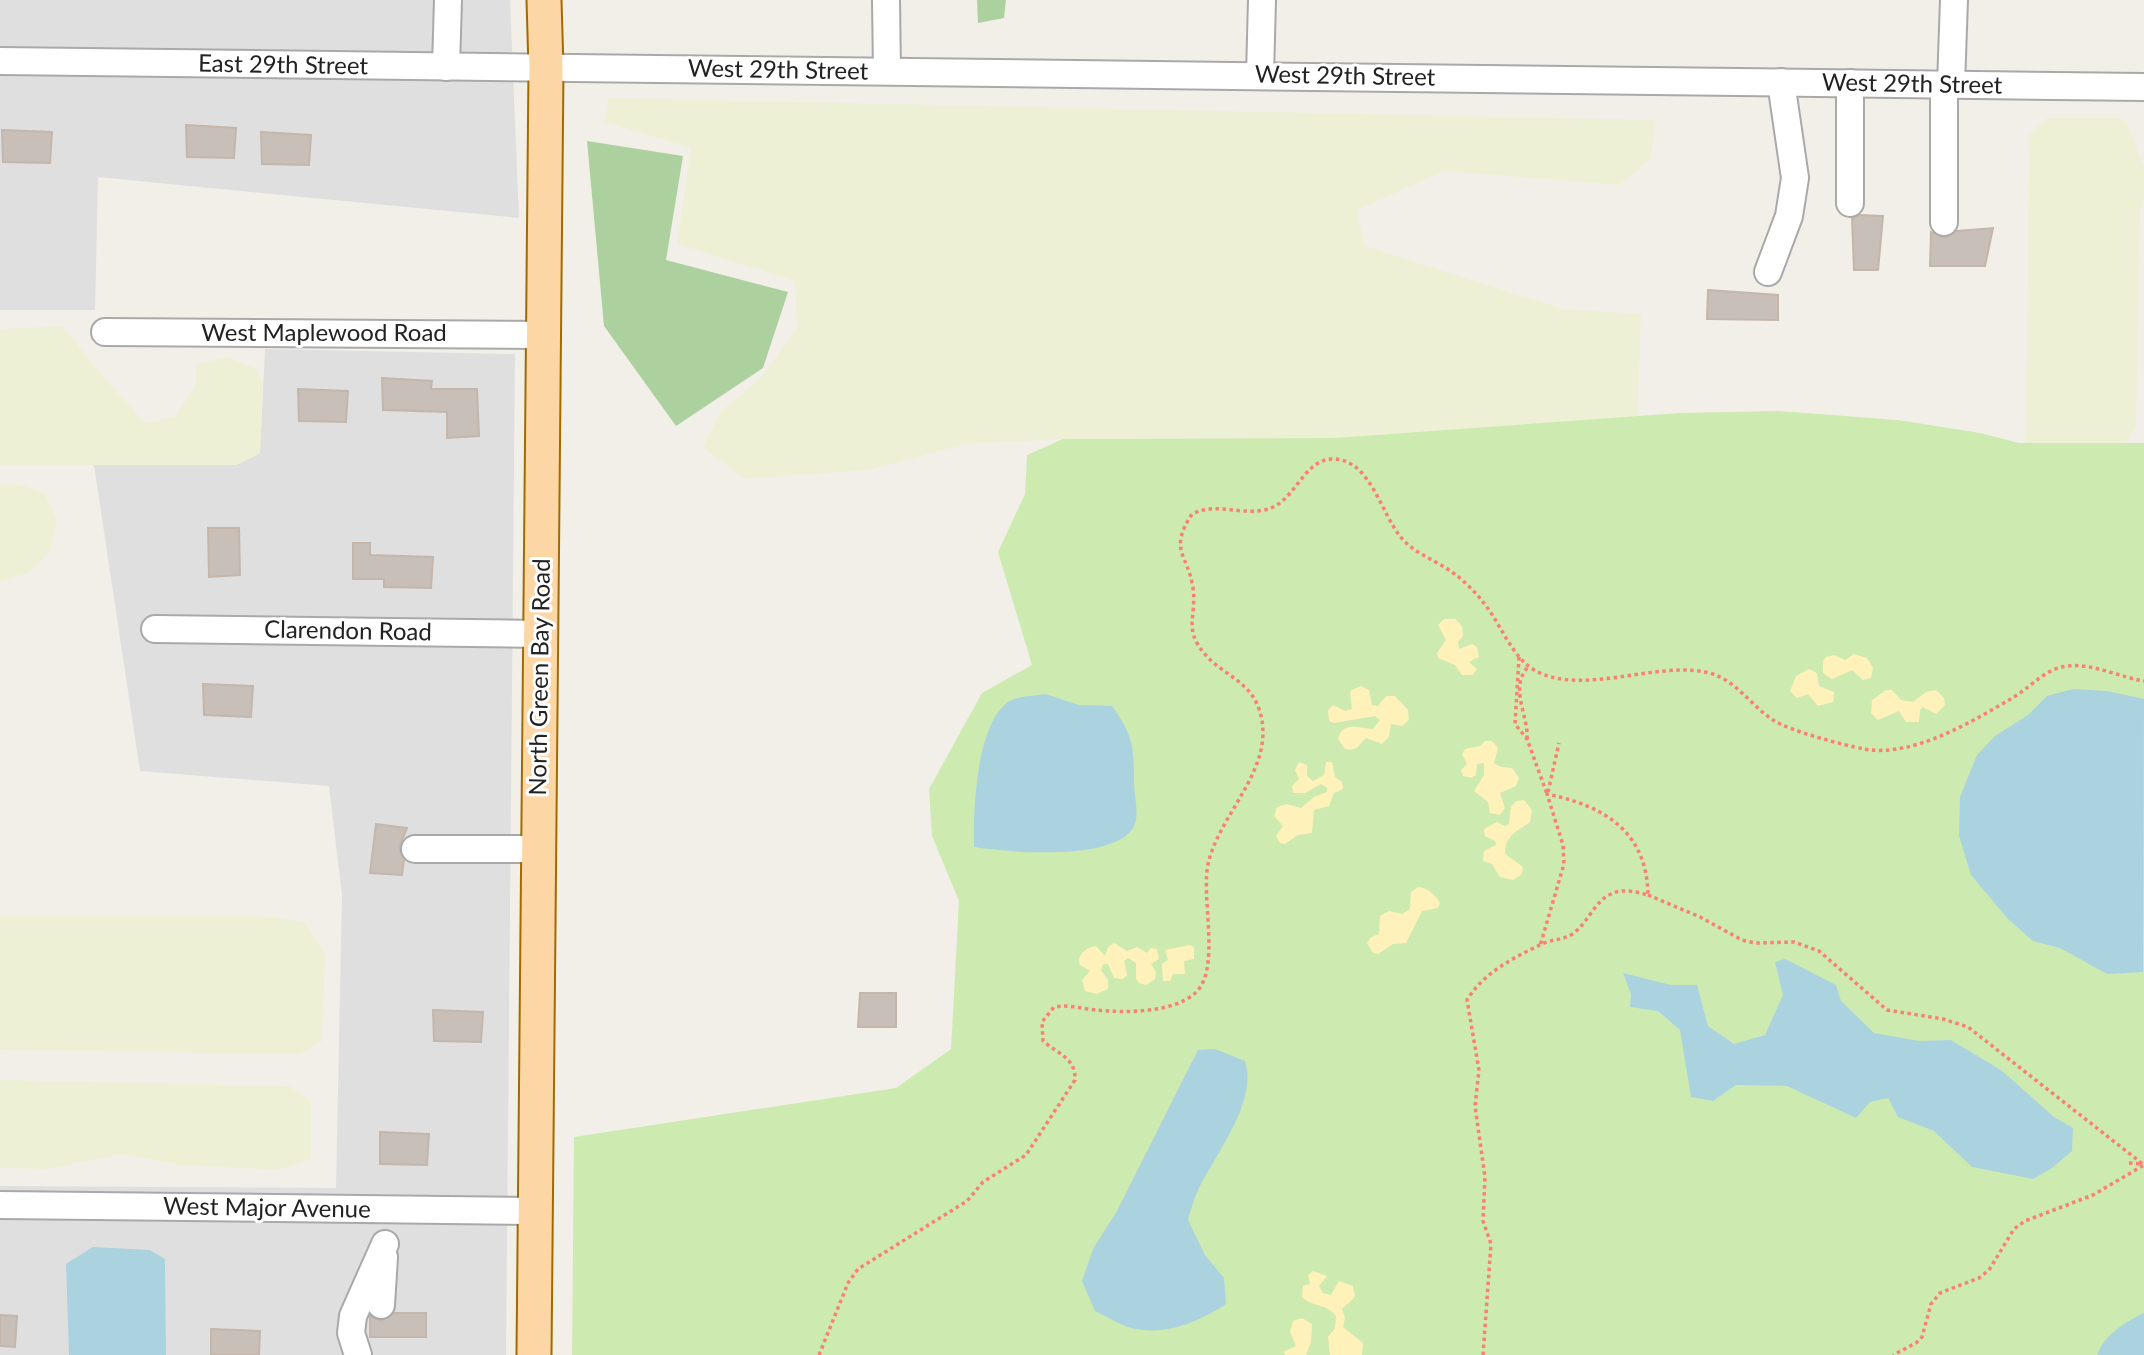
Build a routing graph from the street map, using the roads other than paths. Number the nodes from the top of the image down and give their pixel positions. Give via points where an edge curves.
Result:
1 (448, 0) edge
2 (544, 0) edge
3 (886, 0) edge
4 (1262, 0) edge
5 (1954, 0) edge
6 (9, 62) edge
7 (446, 67) junction
8 (546, 68) junction
9 (887, 71) junction
10 (1260, 75) junction
11 (1780, 82) junction
12 (1850, 83) junction
13 (1947, 85) junction
14 (2144, 87) edge
15 (1850, 202) dead end
16 (1944, 222) dead end
17 (1769, 272) dead end
18 (105, 332) dead end
19 (542, 335) junction
20 (155, 629) dead end
21 (541, 634) junction
22 (415, 849) dead end
23 (537, 849) junction
24 (0, 1205) edge
25 (387, 1209) junction
26 (535, 1211) junction
27 (385, 1244) junction
28 (381, 1305) dead end
29 (358, 1355) edge
30 (534, 1355) edge

1 - 7 street
2 - 8 main road, North Green Bay Road
3 - 9 street
4 - 10 street
5 - 13 street
6 - 7 street, East 29th Street
7 - 8 street, East 29th Street
8 - 9 street, West 29th Street
8 - 19 main road, North Green Bay Road
9 - 10 street, West 29th Street
10 - 11 street, West 29th Street
11 - 12 street, West 29th Street
11 - 17 street via 1795,178 1789,216
12 - 13 street, West 29th Street
12 - 15 street
13 - 14 street, West 29th Street
13 - 16 street
18 - 19 street, West Maplewood Road
19 - 21 main road, North Green Bay Road
20 - 21 street, Clarendon Road
21 - 23 main road, North Green Bay Road
22 - 23 street
23 - 26 main road, North Green Bay Road
24 - 25 street, West Major Avenue
25 - 26 street, West Major Avenue
25 - 27 street
26 - 30 main road, North Green Bay Road
27 - 28 street
27 - 29 street via 353,1315 351,1333

